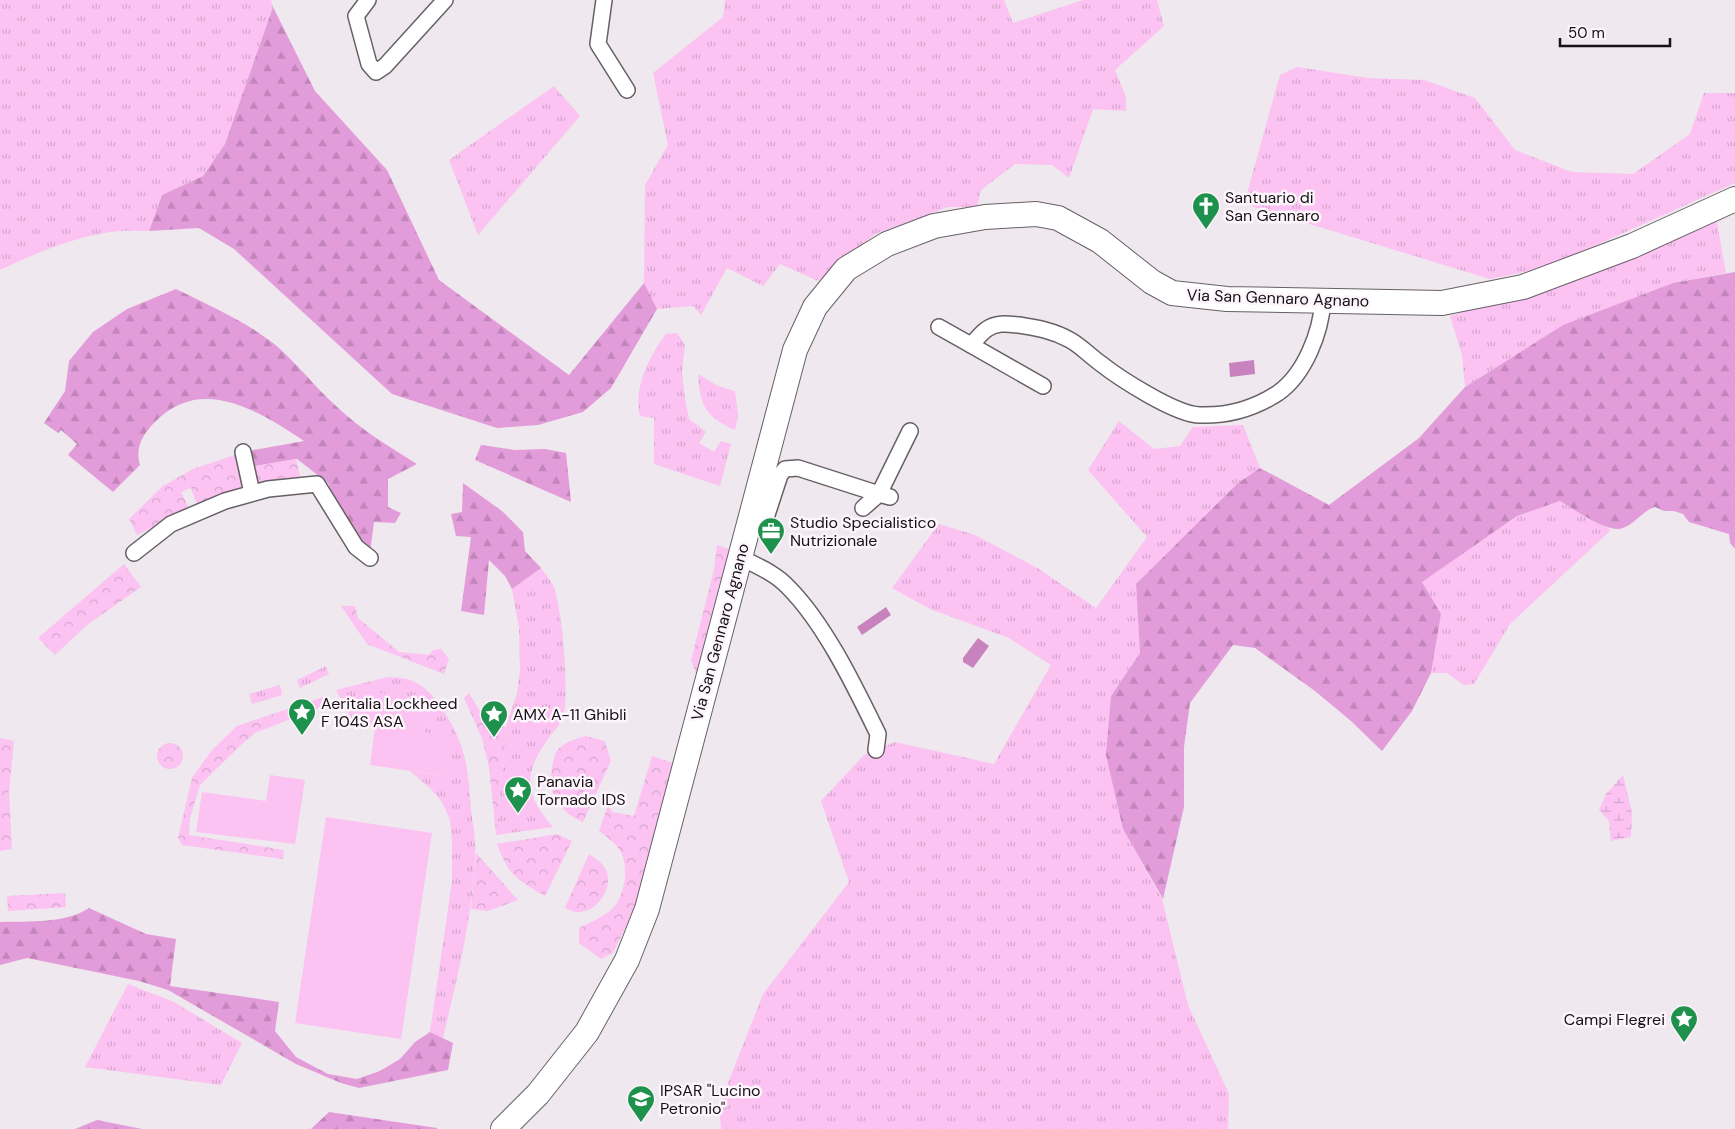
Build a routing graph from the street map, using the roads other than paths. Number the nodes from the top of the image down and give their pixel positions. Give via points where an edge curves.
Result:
1 (368, 0) edge
2 (445, 0) edge
3 (604, 0) edge
4 (627, 90) dead end
5 (1735, 199) edge
6 (1323, 300) junction
7 (939, 327) dead end
8 (970, 345) junction
9 (1043, 386) dead end
10 (910, 431) dead end
11 (243, 452) dead end
12 (252, 493) junction
13 (884, 495) junction
14 (863, 508) dead end
15 (749, 522) junction
16 (134, 553) dead end
17 (740, 557) junction
18 (370, 558) dead end
19 (876, 750) dead end
20 (503, 1129) edge

1 - 2 street via 356,16 369,64 376,72
3 - 4 street via 598,44
5 - 6 main road, Via San Gennaro Agnano via 1632,246 1522,287 1442,303
6 - 8 street via 1322,317 1297,375 1282,390 1244,411 1198,416 1179,410 1101,365 1072,340 1049,330 1002,323 986,329
6 - 15 main road, Via San Gennaro Agnano via 1227,299 1172,293 1152,282 1100,241 1058,218 1036,214 985,217 934,226 887,244 846,269 815,307 795,350
7 - 8 street
8 - 9 street
10 - 13 street
11 - 12 street
12 - 16 street via 171,524
12 - 18 street via 298,484 317,484 356,547
13 - 14 street
13 - 15 street via 798,468 785,469 780,475 763,527
15 - 17 main road, Via San Gennaro Agnano
17 - 19 street via 773,574 816,620 878,734
17 - 20 main road, Via San Gennaro Agnano via 649,900 627,960 587,1032 538,1094

